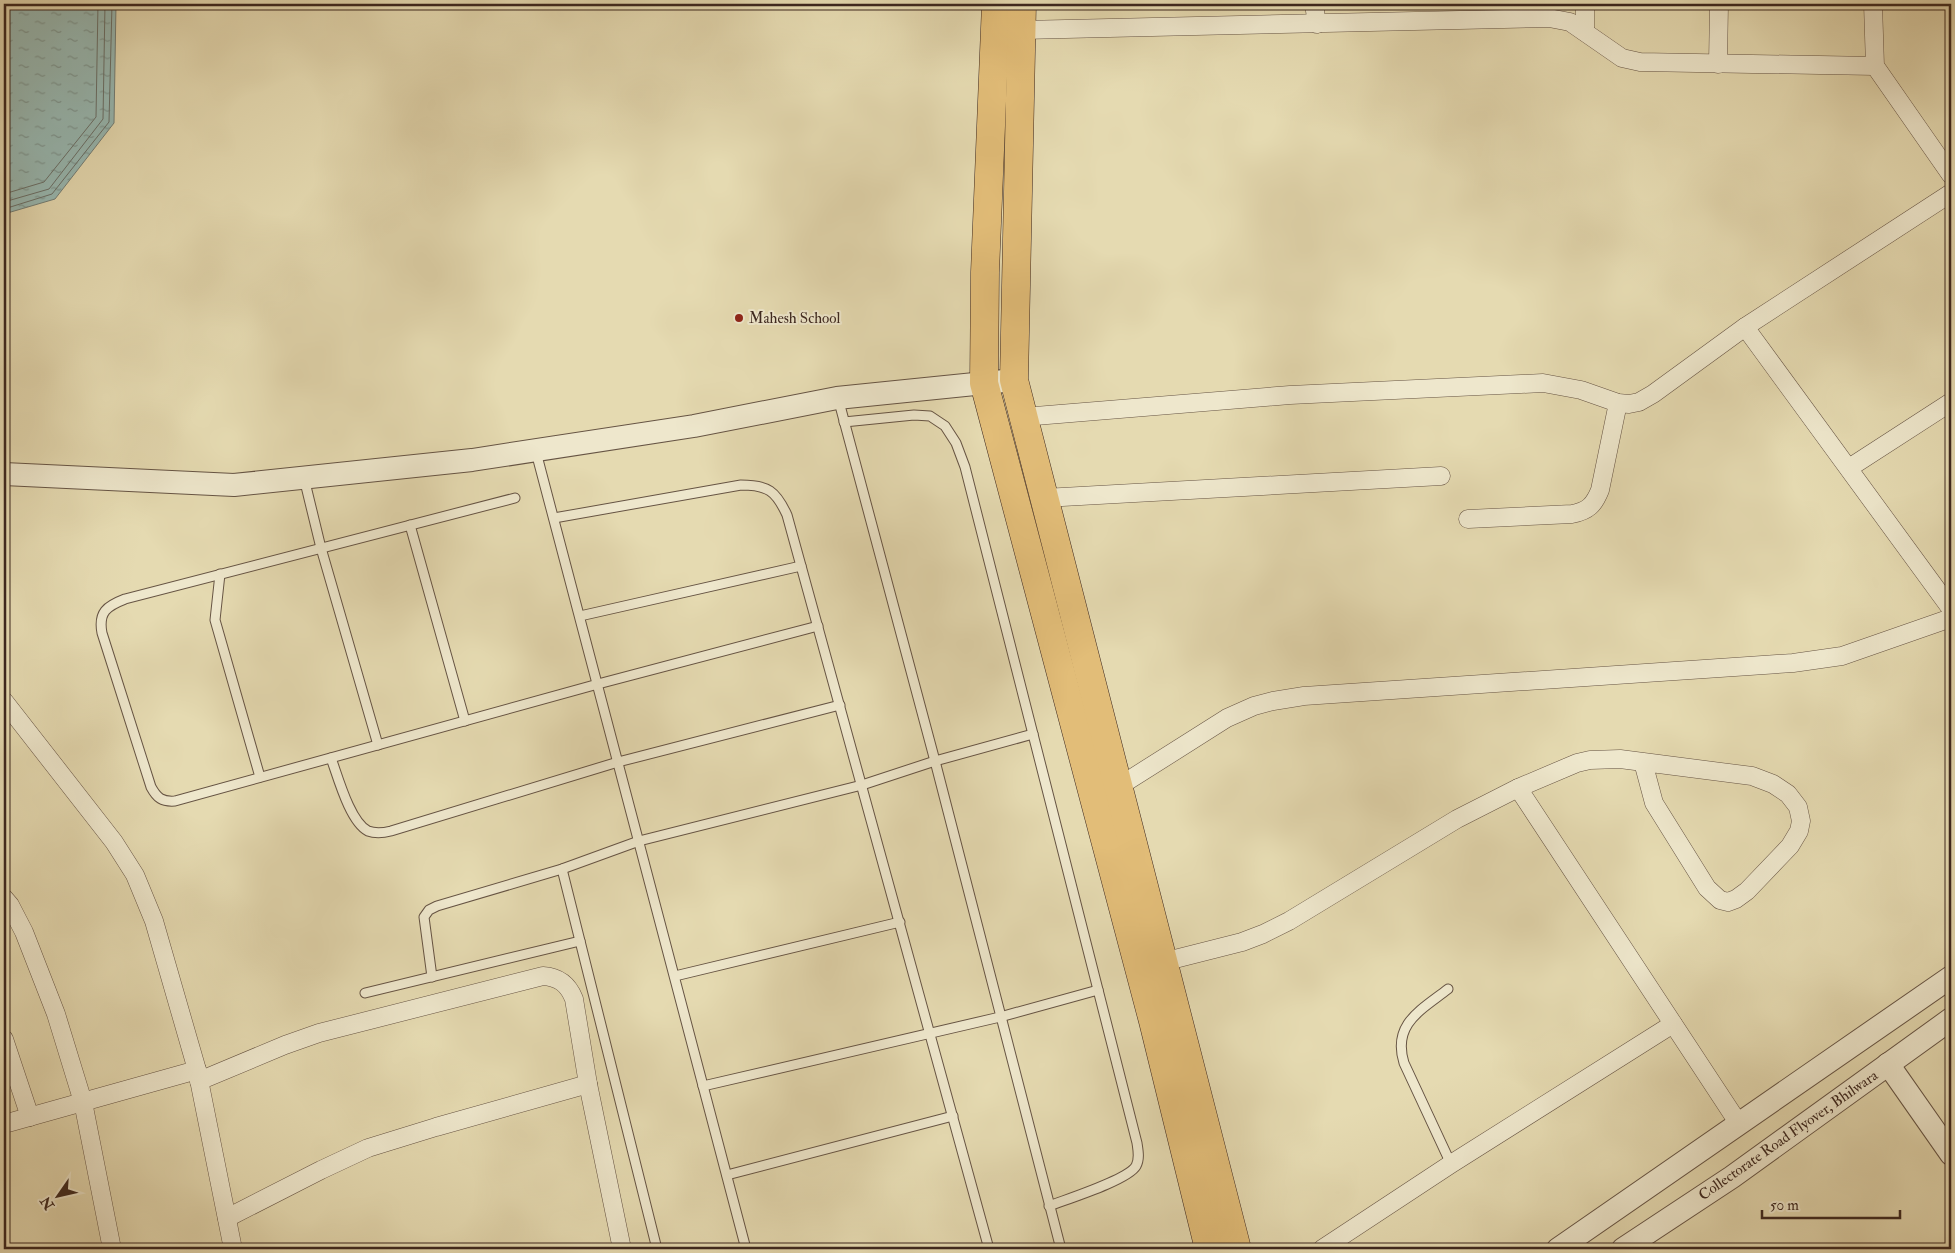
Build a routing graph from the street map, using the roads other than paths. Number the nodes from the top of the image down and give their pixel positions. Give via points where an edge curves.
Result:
1 (996, 4) edge
2 (1314, 4) edge
3 (1585, 4) edge
4 (1719, 4) edge
5 (1873, 4) edge
6 (1022, 17) edge
7 (1317, 24) junction
8 (1585, 32) junction
9 (1718, 64) junction
10 (1875, 66) junction
11 (1951, 175) edge
12 (1951, 193) edge
13 (1745, 327) junction
14 (1014, 380) junction
15 (984, 383) junction
16 (837, 398) junction
17 (1951, 402) edge
18 (1618, 403) junction
19 (1023, 417) junction
20 (844, 422) junction
21 (536, 450) junction
22 (1849, 468) junction
23 (4, 474) edge
24 (1441, 476) dead end
25 (304, 478) junction
26 (515, 498) dead end
27 (1044, 498) junction
28 (554, 518) junction
29 (1468, 518) dead end
30 (410, 525) junction
31 (321, 548) junction
32 (801, 566) junction
33 (220, 574) junction
34 (1951, 609) edge
35 (580, 616) junction
36 (1951, 618) edge
37 (818, 626) junction
38 (598, 684) junction
39 (4, 702) edge
40 (840, 705) junction
41 (465, 721) junction
42 (1033, 734) junction
43 (378, 745) junction
44 (331, 758) junction
45 (935, 761) junction
46 (618, 762) junction
47 (1643, 762) junction
48 (260, 777) junction
49 (862, 785) junction
50 (1118, 787) junction
51 (1518, 788) junction
52 (639, 841) junction
53 (562, 869) junction
54 (4, 898) edge
55 (900, 922) junction
56 (580, 941) junction
57 (1163, 962) junction
58 (675, 976) junction
59 (432, 977) junction
60 (1951, 977) edge
61 (1448, 989) dead end
62 (1098, 990) junction
63 (364, 993) dead end
64 (1000, 1017) junction
65 (1951, 1019) edge
66 (1673, 1024) junction
67 (930, 1032) junction
68 (4, 1039) edge
69 (1888, 1064) junction
70 (198, 1075) junction
71 (588, 1084) junction
72 (704, 1086) junction
73 (83, 1102) junction
74 (953, 1116) junction
75 (30, 1117) junction
76 (4, 1124) edge
77 (1739, 1124) junction
78 (1951, 1154) edge
79 (1451, 1164) junction
80 (727, 1175) junction
81 (1049, 1206) junction
82 (227, 1218) junction
83 (112, 1249) edge
84 (233, 1249) edge
85 (622, 1249) edge
86 (657, 1249) edge
87 (746, 1249) edge
88 (988, 1249) edge
89 (1061, 1249) edge
90 (1209, 1249) edge
91 (1237, 1249) edge
92 (1322, 1249) edge
93 (1558, 1249) edge
94 (1623, 1249) edge

1 - 15 main road
2 - 7 street
3 - 8 street
4 - 9 street
5 - 10 street
6 - 7 street
6 - 14 main road
7 - 8 street via 1549,18 1570,22
8 - 9 street via 1622,58 1640,62
9 - 10 street
10 - 11 street
12 - 13 street
13 - 18 street via 1653,394 1639,402
13 - 22 street
14 - 15 street
14 - 19 main road
15 - 16 street
15 - 90 main road via 1140,973
16 - 20 lane
16 - 21 street via 694,426
17 - 22 street
18 - 19 street via 1581,390 1543,383 1290,395
18 - 29 street via 1600,490 1591,507 1572,514
19 - 27 main road
20 - 42 lane via 930,416 945,426 956,442
20 - 45 lane
21 - 25 street
21 - 28 lane
22 - 34 street
23 - 25 street via 234,486
24 - 27 street
25 - 31 lane
26 - 30 lane
27 - 50 main road
28 - 32 lane via 741,485 758,485 779,498
28 - 35 lane
30 - 31 lane
30 - 41 lane
31 - 33 lane
31 - 43 lane
32 - 35 lane
32 - 37 lane
33 - 48 lane via 215,620
33 - 48 lane via 115,603 103,614 100,622 102,633 151,787 159,799 175,801
35 - 38 lane
36 - 50 street via 1842,656 1792,663 1273,700 1227,718
37 - 38 lane
37 - 40 lane
38 - 41 lane
38 - 46 lane
39 - 70 street via 114,842 135,875 154,921
40 - 46 lane
40 - 49 lane
41 - 43 lane
42 - 45 lane
42 - 62 lane
43 - 44 lane
44 - 46 lane via 354,816 360,825 377,834
44 - 48 lane
45 - 49 lane
45 - 64 lane
46 - 52 lane
47 - 47 street via 1752,776 1773,784 1788,794 1798,807 1799,831 1790,846 1747,891 1728,902 1720,900 1706,888 1658,810
47 - 51 street via 1603,758 1584,761
49 - 52 lane
49 - 55 lane
50 - 57 main road
51 - 57 street via 1457,819 1264,934
51 - 66 street
52 - 53 lane
52 - 58 lane
53 - 56 lane
53 - 59 lane via 429,910 424,923
54 - 73 street via 24,932 56,1014
55 - 58 lane
55 - 67 lane
56 - 59 lane
56 - 86 lane
57 - 91 main road
58 - 72 lane
59 - 63 lane
60 - 77 street
61 - 79 lane via 1411,1019 1404,1030 1401,1051
62 - 64 lane
62 - 81 lane via 1139,1157 1136,1166 1117,1180
64 - 67 lane
64 - 81 lane
65 - 69 street, Collectorate Road Flyover, Bhilwara
66 - 77 street
66 - 79 street
67 - 72 lane
67 - 74 lane
68 - 75 street
69 - 78 street
69 - 94 street, Collectorate Road Flyover, Bhilwara via 1732,1177
70 - 71 street via 319,1033 543,976 559,979 570,989
70 - 73 street
70 - 82 street
71 - 82 street via 368,1148
71 - 85 street
72 - 80 lane
73 - 75 street
73 - 83 street
74 - 80 lane
74 - 88 lane
75 - 76 street
77 - 93 street
79 - 92 street
80 - 87 lane
81 - 89 lane
82 - 84 street

